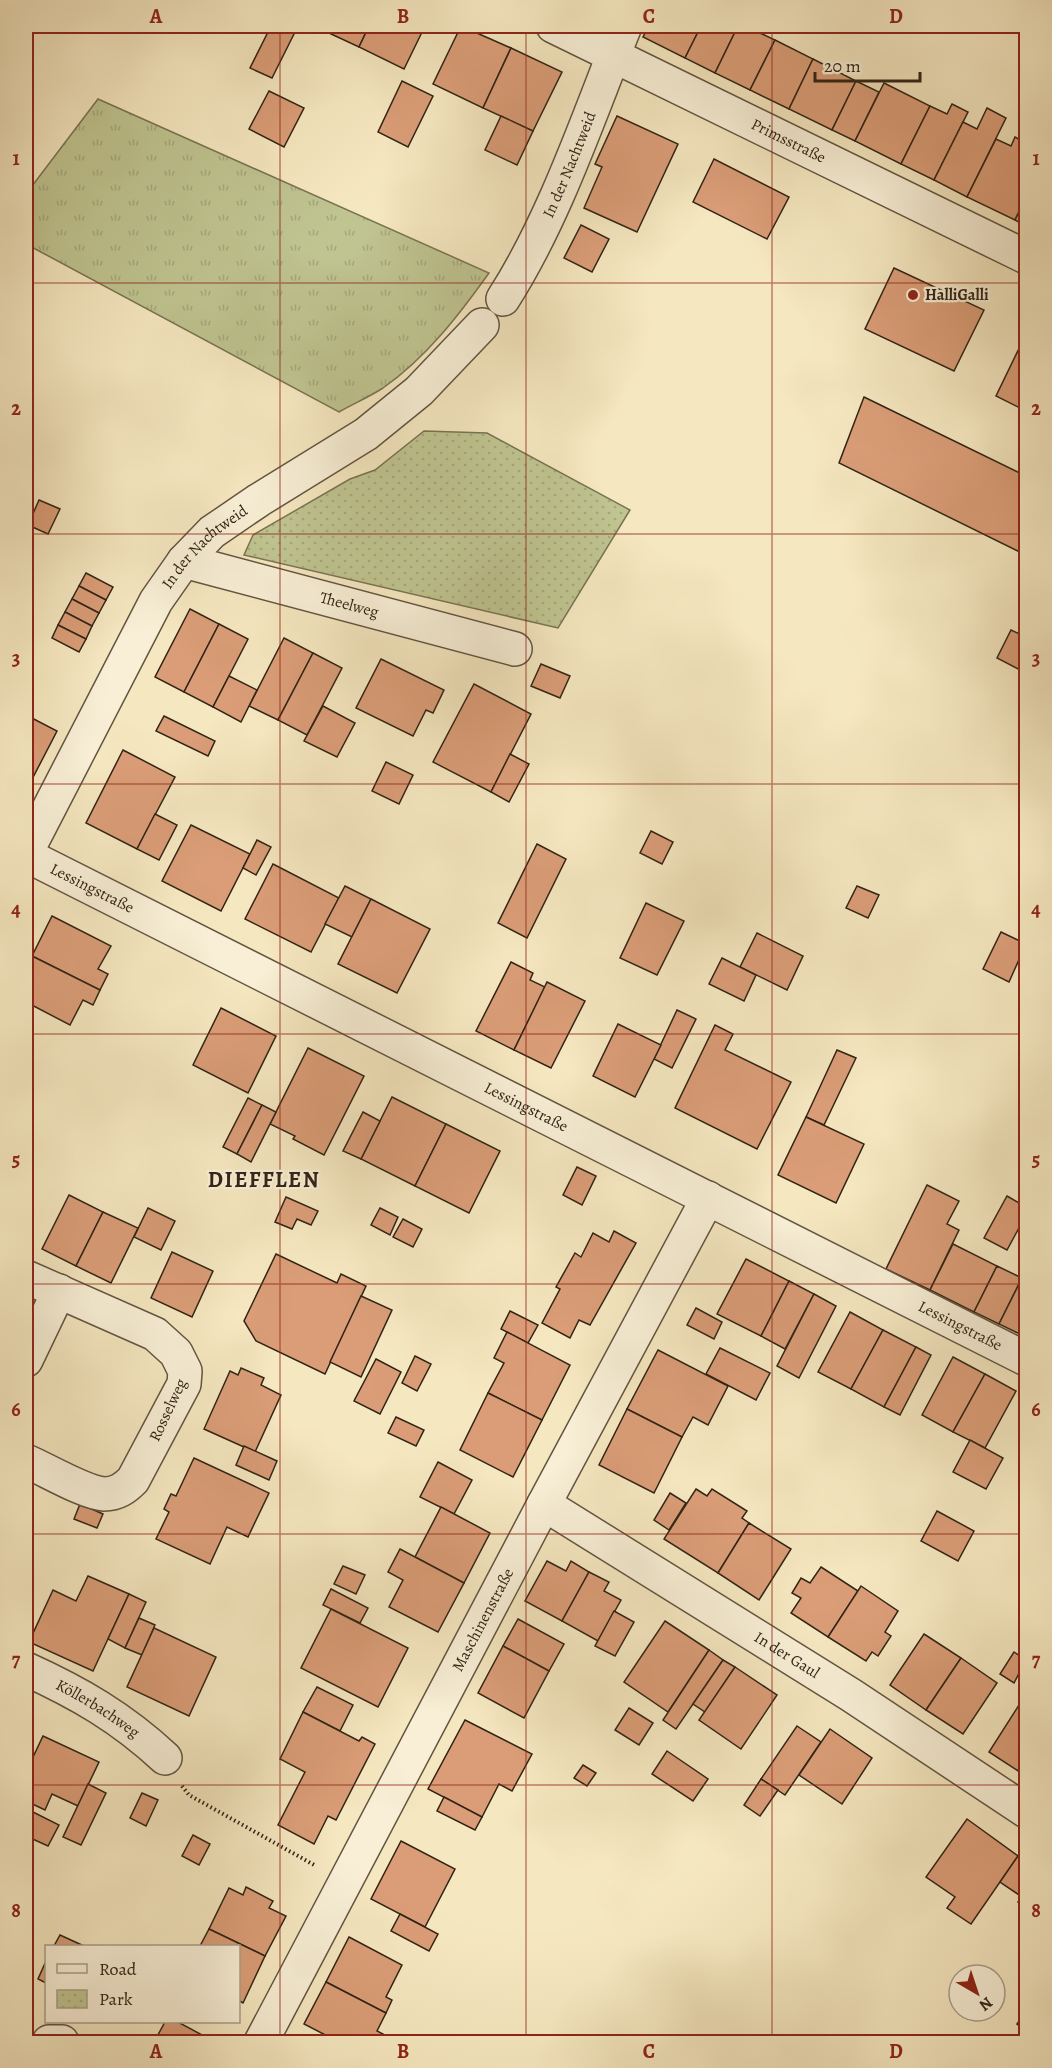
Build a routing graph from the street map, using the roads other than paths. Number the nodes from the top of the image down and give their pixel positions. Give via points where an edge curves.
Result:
1 (553, 26) edge
2 (619, 40) edge
3 (1026, 257) edge
4 (503, 299) dead end
5 (482, 325) dead end
6 (184, 561) junction
7 (515, 649) dead end
8 (26, 854) edge
9 (708, 1198) junction
10 (26, 1277) edge
11 (59, 1291) junction
12 (1026, 1359) edge
13 (26, 1360) edge
14 (26, 1461) edge
15 (544, 1504) junction
16 (26, 1669) edge
17 (165, 1758) road end
18 (1026, 1811) edge
19 (26, 2041) edge
20 (62, 2042) edge
21 (37, 2043) edge
22 (49, 2043) edge
23 (261, 2043) edge

1 - 2 street, Primsstraße
2 - 3 street, Primsstraße
2 - 4 street, In der Nachtweid via 525,265
5 - 6 street, In der Nachtweid via 418,391 366,434 212,532
6 - 7 street, Theelweg
6 - 8 street, In der Nachtweid via 156,601
8 - 9 street, Lessingstraße
9 - 12 street, Lessingstraße
9 - 15 street, Maschinenstraße
10 - 11 street, Rosselweg
11 - 13 street
11 - 14 street, Rosselweg via 155,1334 176,1353 185,1371 184,1384 133,1480 121,1491 105,1494 89,1490
15 - 18 street, In der Gaul via 851,1695
15 - 23 street, Maschinenstraße
16 - 17 street, Köllerbachweg via 105,1710
19 - 21 street
20 - 22 street

